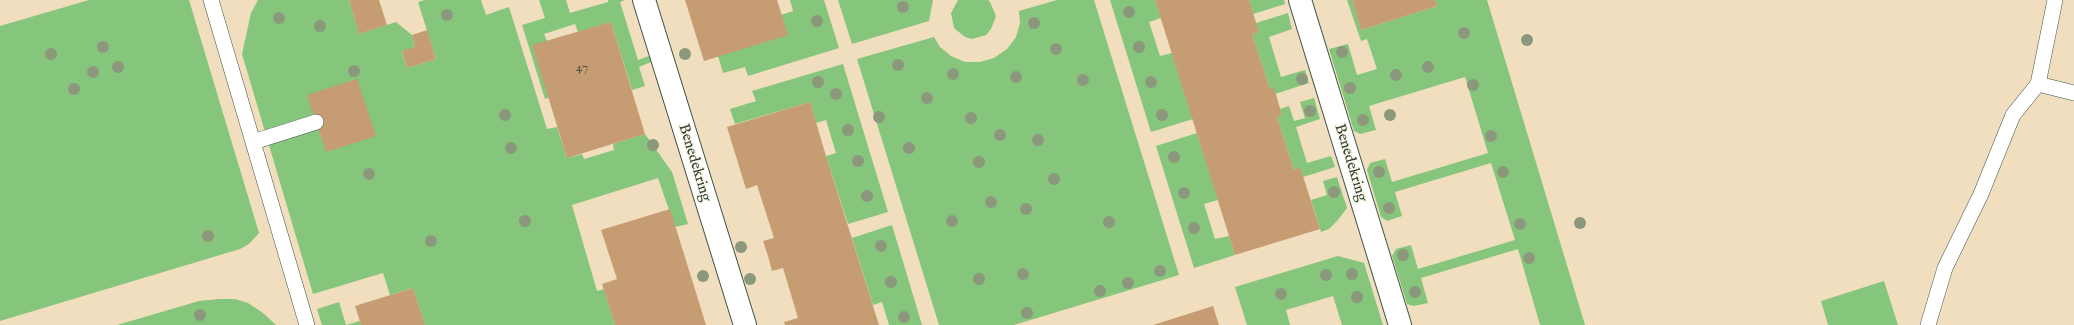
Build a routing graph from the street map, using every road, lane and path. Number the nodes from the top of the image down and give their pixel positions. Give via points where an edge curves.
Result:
1 (211, 0) edge
2 (644, 0) edge
3 (1300, 0) edge
4 (2055, 0) edge
5 (2038, 84) junction
6 (2074, 93) edge
7 (316, 122) dead end
8 (253, 142) junction
9 (307, 325) edge
10 (744, 325) edge
11 (1400, 325) edge
12 (1928, 325) edge

1 - 8 lane
2 - 10 street, Benedekring
3 - 11 street, Benedekring
4 - 5 lane
5 - 6 lane
5 - 12 lane via 2013,115 1981,194 1945,268
7 - 8 lane
8 - 9 lane

